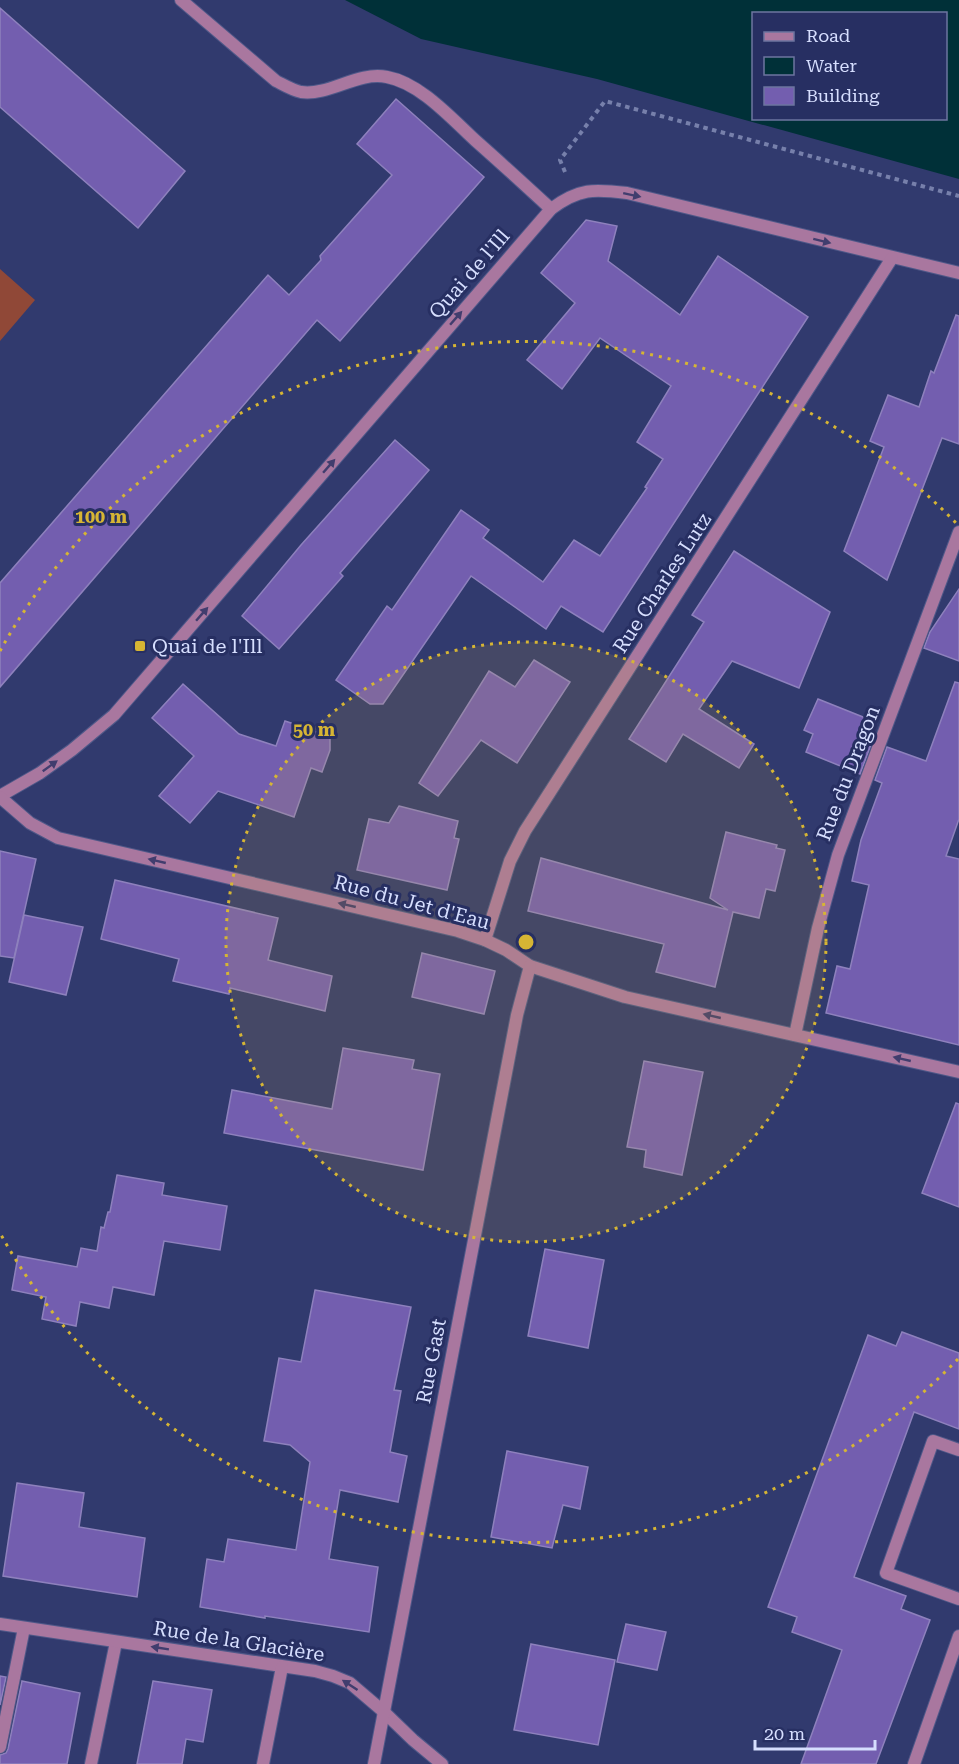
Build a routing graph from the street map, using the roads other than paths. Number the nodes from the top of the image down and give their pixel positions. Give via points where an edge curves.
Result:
1 (181, 0) edge
2 (551, 209) junction
3 (892, 258) junction
4 (959, 273) edge
5 (959, 532) edge
6 (0, 797) edge
7 (485, 940) junction
8 (530, 966) junction
9 (795, 1035) junction
10 (959, 1072) edge
11 (959, 1450) edge
12 (959, 1599) edge
13 (0, 1624) edge
14 (24, 1628) junction
15 (959, 1636) edge
16 (116, 1641) junction
17 (282, 1666) junction
18 (384, 1712) junction
19 (0, 1747) edge
20 (91, 1764) edge
21 (263, 1764) edge
22 (374, 1764) edge
23 (442, 1764) edge
24 (914, 1764) edge

1 - 2 street via 289,88 316,91 384,76 417,90
2 -> 3 street, Quai de l'Ill via 591,190 627,194
6 -> 2 street, Quai de l'Ill via 72,750 114,715
3 - 4 street, Quai de l'Ill
3 - 7 street, Rue Charles Lutz via 525,831 510,861
5 - 9 street, Rue du Dragon via 838,855
7 -> 6 street, Rue du Jet d'Eau via 58,838 30,824
7 - 8 street, Rue du Jet d'Eau
9 -> 8 street, Rue du Jet d'Eau via 625,997
8 - 18 street, Rue Gast via 517,1015
10 -> 9 street, Rue du Jet d'Eau
11 - 12 street via 933,1441 886,1573
13 - 14 street, Rue de la Glacière
14 - 16 street, Rue de la Glacière
14 - 19 street
15 - 24 street
17 -> 16 street, Rue de la Glacière
16 - 20 street
18 -> 17 street, Rue de la Glacière via 350,1683 315,1671
17 - 21 street
18 - 22 street, Rue Gast
18 - 23 street, Rue de la Glacière

